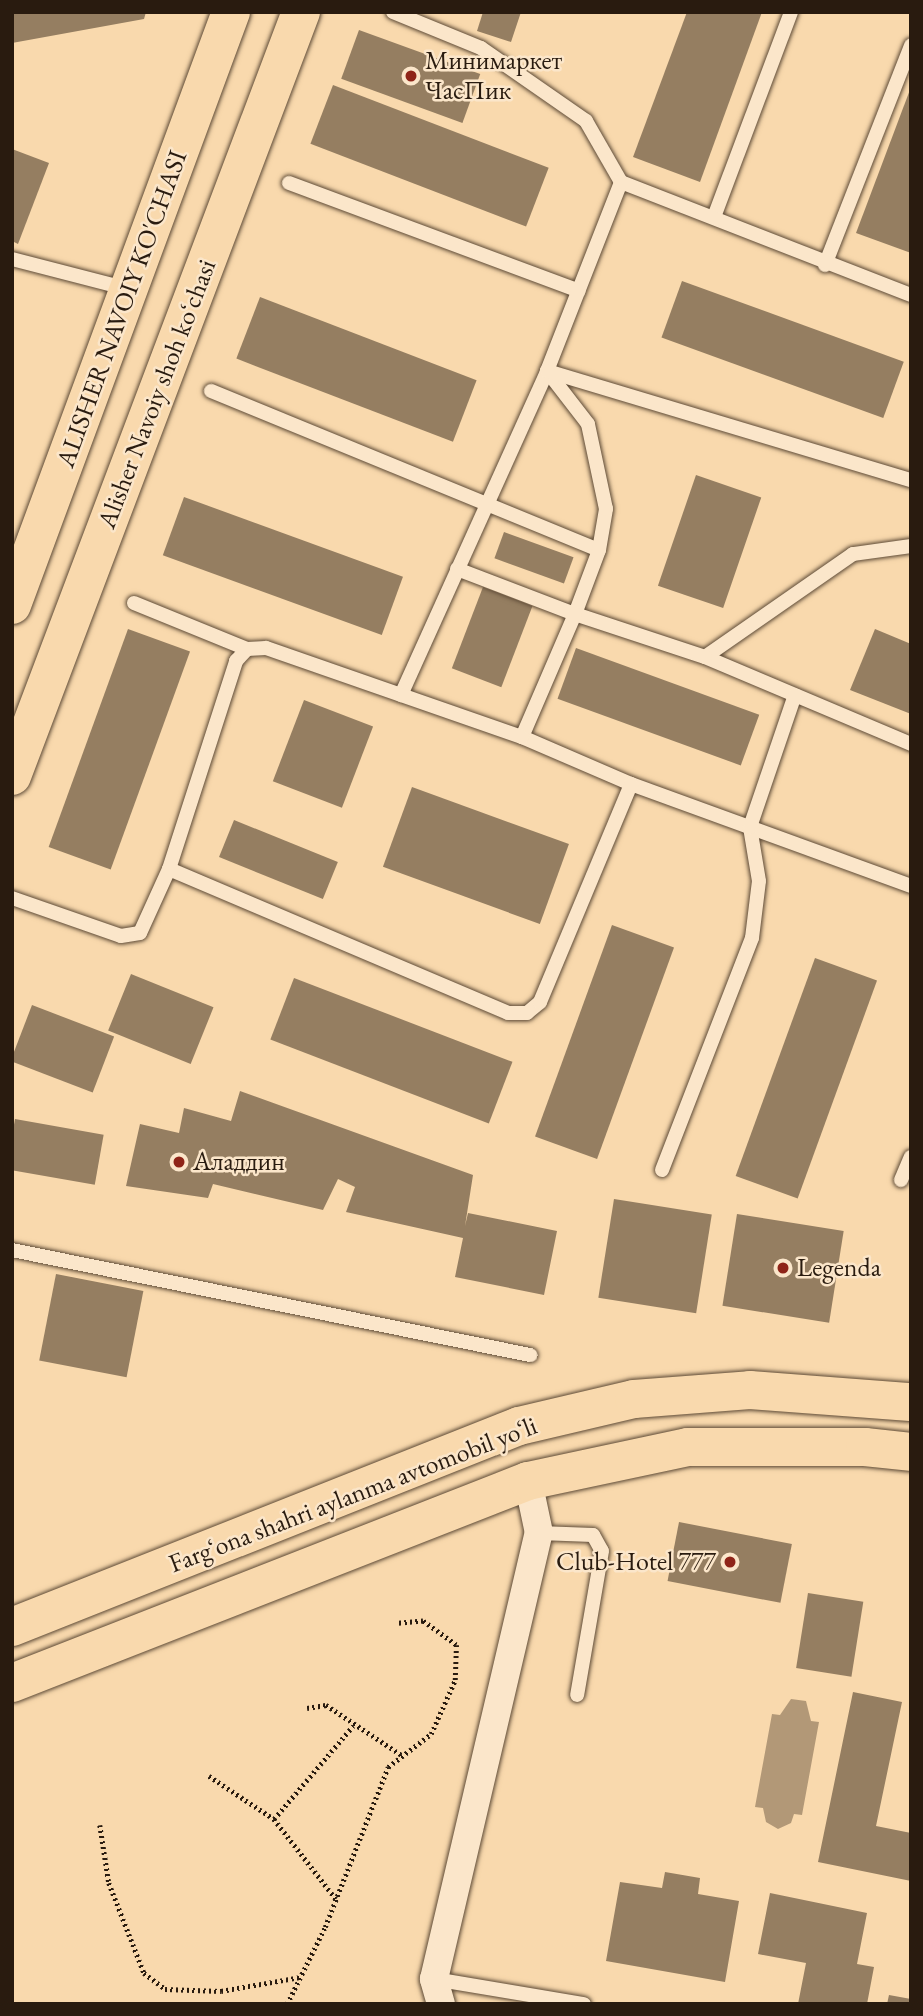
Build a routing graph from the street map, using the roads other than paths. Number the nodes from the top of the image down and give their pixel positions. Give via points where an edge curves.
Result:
1 (232, 12) edge
2 (301, 12) edge
3 (393, 12) edge
4 (791, 12) edge
5 (911, 45) edge
6 (621, 182) junction
7 (289, 183) dead end
8 (714, 217) junction
9 (12, 260) edge
10 (825, 265) junction
11 (129, 290) junction
12 (579, 291) junction
13 (911, 295) edge
14 (547, 371) junction
15 (211, 391) dead end
16 (911, 480) edge
17 (487, 503) junction
18 (911, 547) edge
19 (599, 551) junction
20 (457, 569) junction
21 (134, 603) dead end
22 (12, 605) edge
23 (575, 614) junction
24 (247, 649) junction
25 (705, 657) junction
26 (401, 695) junction
27 (795, 695) junction
28 (522, 737) junction
29 (911, 744) edge
30 (12, 776) edge
31 (631, 784) junction
32 (750, 827) junction
33 (169, 870) junction
34 (911, 886) edge
35 (12, 898) edge
36 (911, 1157) edge
37 (662, 1170) dead end
38 (901, 1180) dead end
39 (12, 1250) edge
40 (530, 1355) dead end
41 (911, 1402) edge
42 (911, 1452) edge
43 (528, 1481) junction
44 (539, 1533) junction
45 (20, 1619) edge
46 (12, 1684) edge
47 (577, 1695) dead end
48 (437, 1992) edge
49 (584, 2004) edge

1 - 11 main road, ALISHER NAVOIY KO'CHASI
2 - 30 main road, Alisher Navoiy shoh koʻchasi
3 - 6 lane via 481,48 586,121
4 - 8 lane
5 - 10 lane
6 - 8 lane
6 - 12 lane
7 - 12 lane
8 - 10 lane
9 - 11 lane
10 - 13 lane
11 - 22 main road, ALISHER NAVOIY KO'CHASI
12 - 14 lane
14 - 16 lane
14 - 17 lane
14 - 19 lane via 588,424 606,509
15 - 17 lane
17 - 19 lane
17 - 20 lane
18 - 25 lane via 853,554
19 - 23 lane
20 - 23 lane
20 - 26 lane
21 - 24 lane
23 - 25 lane
23 - 28 lane
24 - 26 lane via 266,648
24 - 33 lane via 236,661
25 - 27 lane
26 - 28 lane
27 - 29 lane
27 - 32 lane
28 - 31 lane
31 - 32 lane
31 - 33 lane via 540,1002 527,1013 508,1013
32 - 34 lane
32 - 37 lane via 759,881 752,938
33 - 35 lane via 140,933 121,936
36 - 38 lane
39 - 40 lane
41 - 45 main road, Fargʻona shahri aylanma avtomobil yoʻli via 750,1390 634,1399 519,1426
42 - 43 main road, Fargʻona shahri aylanma avtomobil yoʻli via 865,1447 688,1447
43 - 44 street
43 - 46 main road, Fargʻona shahri aylanma avtomobil yoʻli
44 - 47 lane via 593,1535 602,1550
44 - 48 street
48 - 49 lane

